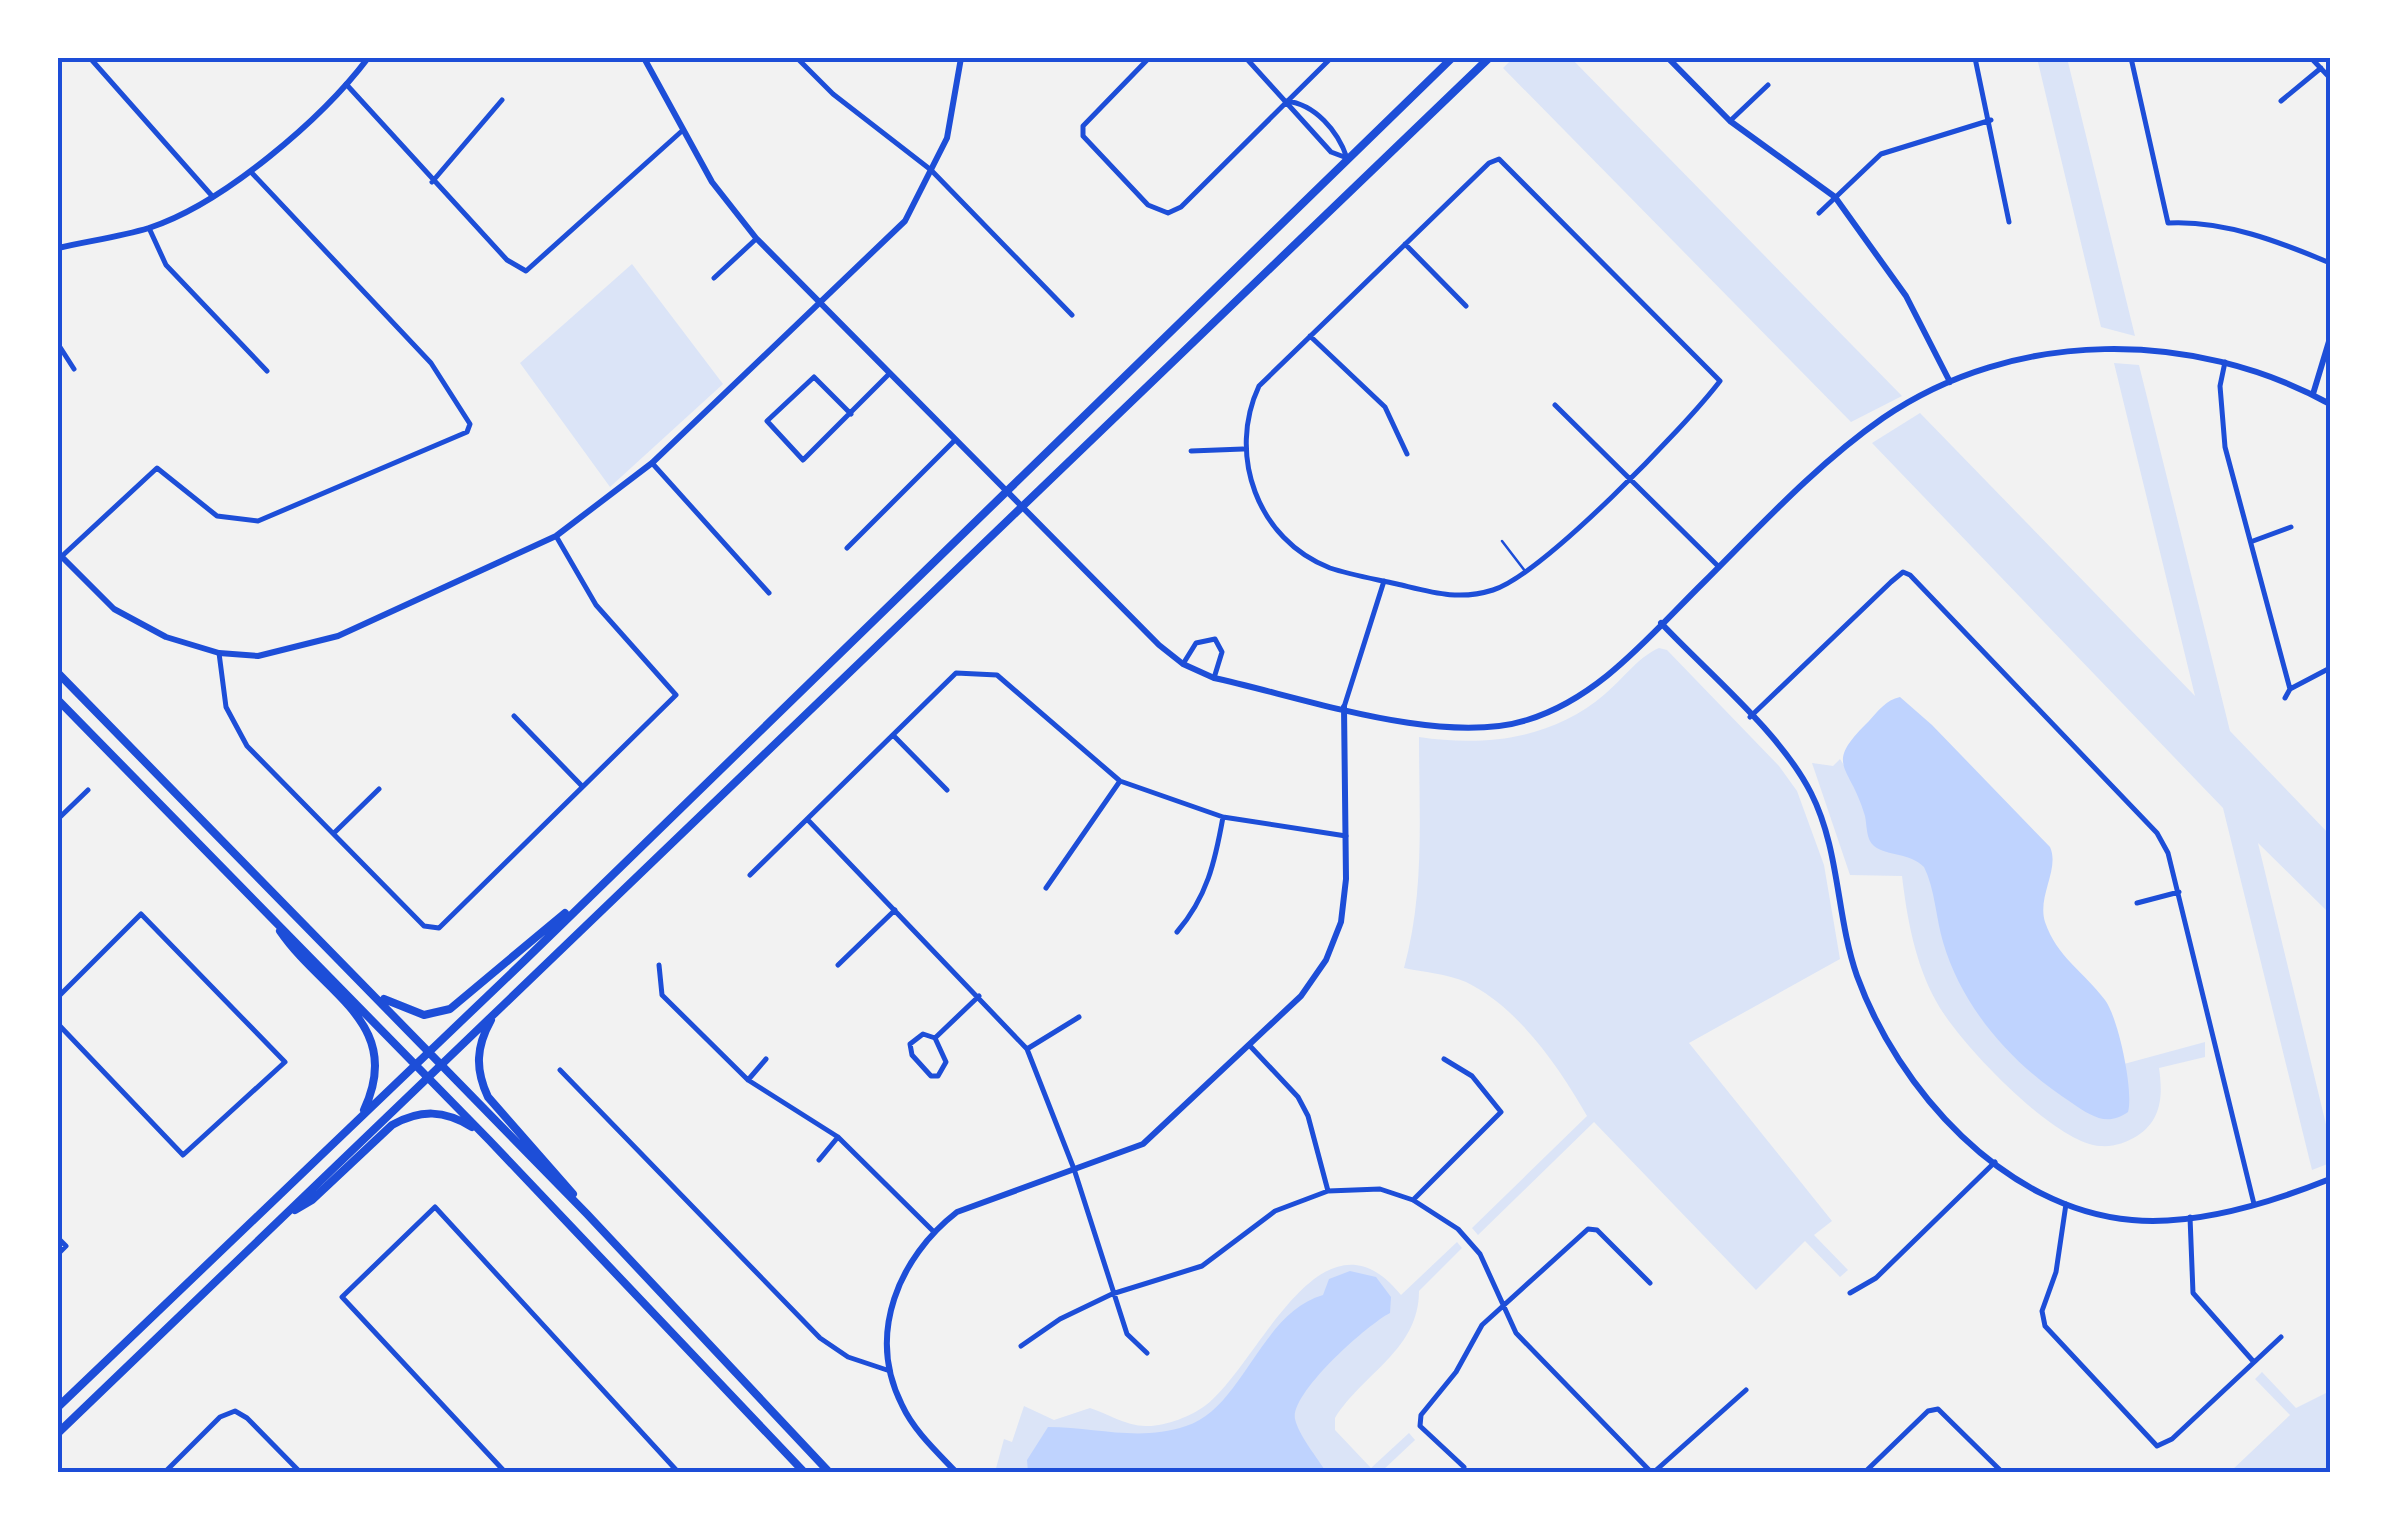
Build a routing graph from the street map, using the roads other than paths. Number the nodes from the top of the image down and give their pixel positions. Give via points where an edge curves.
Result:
1 (90, 58) edge
2 (368, 58) edge
3 (644, 58) edge
4 (797, 58) edge
5 (960, 58) edge
6 (1148, 58) edge
7 (1246, 58) edge
8 (1331, 58) edge
9 (1452, 58) edge
10 (1489, 58) edge
11 (1668, 58) edge
12 (1975, 58) edge
13 (2131, 58) edge
14 (2312, 58) edge
15 (2321, 68) junction
16 (2330, 78) edge
17 (346, 84) junction
18 (1768, 85) dead end
19 (502, 100) dead end
20 (1286, 101) junction
21 (2281, 101) dead end
22 (1990, 120) junction
23 (1730, 121) junction
24 (683, 130) junction
25 (1348, 158) junction
26 (930, 170) junction
27 (251, 172) junction
28 (1365, 176) junction
29 (432, 182) junction
30 (214, 197) junction
31 (1834, 197) junction
32 (1820, 213) dead end
33 (2009, 222) dead end
34 (149, 228) junction
35 (756, 238) junction
36 (1405, 244) junction
37 (58, 248) edge
38 (2330, 263) edge
39 (714, 278) dead end
40 (819, 304) junction
41 (1466, 306) dead end
42 (1072, 316) dead end
43 (1310, 336) junction
44 (2330, 338) edge
45 (58, 344) edge
46 (2225, 362) junction
47 (74, 369) dead end
48 (267, 371) dead end
49 (889, 374) junction
50 (1950, 382) junction
51 (2313, 394) junction
52 (2330, 404) edge
53 (1555, 405) dead end
54 (850, 414) junction
55 (955, 440) junction
56 (1242, 448) junction
57 (1191, 451) dead end
58 (1407, 454) dead end
59 (652, 463) junction
60 (1631, 477) junction
61 (1004, 488) junction
62 (1024, 506) junction
63 (2291, 528) dead end
64 (556, 536) junction
65 (1502, 541) dead end
66 (2253, 541) junction
67 (847, 548) dead end
68 (59, 555) edge
69 (1718, 567) junction
70 (1526, 573) junction
71 (1384, 581) junction
72 (769, 593) dead end
73 (1661, 624) junction
74 (219, 653) junction
75 (1183, 664) junction
76 (2330, 668) edge
77 (58, 673) edge
78 (1214, 678) junction
79 (2290, 688) junction
80 (2286, 698) dead end
81 (58, 700) edge
82 (1344, 707) junction
83 (514, 716) dead end
84 (1750, 716) junction
85 (893, 735) junction
86 (1120, 781) junction
87 (581, 786) junction
88 (379, 789) dead end
89 (88, 790) dead end
90 (947, 790) dead end
91 (1224, 816) junction
92 (58, 819) edge
93 (808, 819) junction
94 (334, 833) junction
95 (1346, 836) junction
96 (750, 874) dead end
97 (1046, 888) dead end
98 (2179, 892) junction
99 (581, 902) junction
100 (2137, 902) dead end
101 (895, 910) junction
102 (269, 915) junction
103 (1176, 932) dead end
104 (659, 965) dead end
105 (838, 965) dead end
106 (365, 986) junction
107 (979, 996) junction
108 (58, 997) edge
109 (494, 1014) junction
110 (1079, 1017) dead end
111 (58, 1024) edge
112 (936, 1038) junction
113 (1251, 1047) junction
114 (1027, 1049) junction
115 (428, 1051) junction
116 (766, 1059) dead end
117 (1444, 1059) dead end
118 (415, 1064) junction
119 (442, 1064) junction
120 (560, 1070) dead end
121 (428, 1078) junction
122 (748, 1080) junction
123 (362, 1114) junction
124 (838, 1137) junction
125 (489, 1140) junction
126 (819, 1160) dead end
127 (1995, 1162) junction
128 (1074, 1169) junction
129 (2330, 1180) edge
130 (1328, 1191) junction
131 (1413, 1200) junction
132 (2066, 1204) junction
133 (2254, 1204) junction
134 (587, 1214) junction
135 (282, 1218) junction
136 (2190, 1218) junction
137 (933, 1231) junction
138 (58, 1238) edge
139 (58, 1254) edge
140 (1650, 1283) dead end
141 (1850, 1293) dead end
142 (1112, 1294) junction
143 (1503, 1308) junction
144 (2281, 1337) dead end
145 (1021, 1346) dead end
146 (1146, 1352) dead end
147 (2253, 1360) junction
148 (890, 1372) junction
149 (1746, 1390) dead end
150 (58, 1407) edge
151 (58, 1434) edge
152 (1464, 1467) dead end
153 (165, 1472) edge
154 (300, 1472) edge
155 (505, 1472) edge
156 (678, 1472) edge
157 (804, 1472) edge
158 (829, 1472) edge
159 (956, 1472) edge
160 (1653, 1472) edge
161 (1865, 1472) edge
162 (2002, 1472) edge

1 - 30 street
2 - 17 street
3 - 24 street
4 - 26 street
5 - 26 street via 947,138
6 - 20 street via 1083,126 1083,136 1148,205 1168,212 1182,207
7 - 20 street
8 - 20 street
9 - 25 main road
10 - 28 main road
11 - 23 street
12 - 22 street
13 - 38 street via 2168,223 2278,240
14 - 15 street
15 - 16 street
15 - 21 street
17 - 27 street
17 - 29 street
18 - 23 street
19 - 29 street
20 - 25 street via 1330,152
20 - 25 street via 1304,103 1342,141
22 - 31 street via 1880,154
22 - 33 street
23 - 31 street
24 - 29 street via 526,271 507,260
24 - 35 street via 712,182
25 - 28 main road
25 - 61 main road
26 - 40 street via 905,220
26 - 42 street
27 - 30 street
27 - 68 street via 431,363 465,412 466,432 258,521 217,516 157,468
28 - 62 main road
30 - 34 street
31 - 32 street
31 - 50 street via 1906,296
34 - 37 street
34 - 48 street via 166,265
35 - 39 street
35 - 40 street
36 - 41 street
36 - 43 street
36 - 60 street via 1499,159 1720,381
40 - 49 street
40 - 59 street
43 - 56 street via 1259,386 1246,412
43 - 58 street via 1385,407
44 - 51 street
45 - 47 street
46 - 50 street via 2114,347 2020,360
46 - 51 street
46 - 66 street via 2225,446
49 - 54 street
49 - 55 street
50 - 69 street via 1886,416 1835,455
51 - 52 street
53 - 60 street
54 - 54 street via 803,460 767,421 814,377
55 - 61 street
55 - 67 street
56 - 57 street
56 - 71 street via 1257,499 1292,544 1328,567
59 - 64 street
59 - 72 street
60 - 69 street
60 - 70 street
61 - 62 street
61 - 99 main road
62 - 75 street
62 - 109 main road
63 - 66 street
64 - 74 street via 338,636 282,653
64 - 87 street via 596,606 676,696
65 - 70 lane
66 - 79 street
68 - 74 street via 114,608 166,637
69 - 73 street
70 - 71 street via 1457,598
71 - 82 street
73 - 82 street via 1592,688 1528,720 1460,730
73 - 84 street
74 - 94 street via 226,708 246,746
75 - 78 street
75 - 78 street via 1196,643 1215,639 1222,652
76 - 79 street
77 - 106 main road
78 - 82 street
79 - 80 street
81 - 102 main road
82 - 95 street
83 - 87 street
84 - 98 street via 1902,572 2157,833
84 - 127 street via 1790,760 1818,809 1851,956 1889,1044 1935,1107
85 - 86 street via 956,672 997,675
85 - 90 street
85 - 93 street
86 - 91 street
86 - 97 street
87 - 94 street via 439,928 424,926
88 - 94 street
89 - 92 street
91 - 95 street
91 - 103 street via 1212,876
93 - 96 street
93 - 101 street
95 - 113 street via 1341,922 1326,960
98 - 100 street
98 - 133 street
99 - 106 main road via 450,1009 424,1015
99 - 115 main road
101 - 105 street
101 - 107 street
102 - 118 main road
102 - 123 main road via 375,1047 376,1078
104 - 122 street via 662,995
106 - 115 main road
107 - 112 street
107 - 114 street
108 - 111 street via 141,914 285,1062 183,1155
109 - 119 main road
109 - 134 main road via 480,1046 480,1081
110 - 114 street
112 - 112 street via 923,1034 910,1044 932,1076 946,1068
113 - 128 street via 1143,1144
113 - 130 street via 1303,1106
114 - 128 street
115 - 118 main road
115 - 119 main road
116 - 122 street
117 - 131 street via 1472,1076 1500,1112
118 - 121 main road
118 - 123 main road
119 - 121 main road
119 - 134 main road
120 - 148 street via 820,1338
121 - 125 main road
121 - 135 main road
122 - 124 street
123 - 150 main road
124 - 126 street
124 - 137 street
125 - 135 main road via 444,1114 407,1117
125 - 157 main road
127 - 132 street
127 - 141 street via 1876,1278
128 - 137 street via 981,1200
128 - 142 street
129 - 133 street
130 - 131 street via 1380,1189
130 - 142 street via 1275,1211 1202,1266
131 - 143 street via 1458,1229 1480,1254
132 - 136 street via 2130,1220
132 - 147 street via 2056,1272 2042,1311 2052,1336 2157,1446
133 - 136 street
134 - 158 main road
135 - 151 main road
136 - 147 street via 2193,1293
137 - 148 street via 893,1296
138 - 139 street via 66,1246
140 - 143 street via 1597,1230 1588,1229
142 - 145 street
142 - 146 street via 1127,1334
143 - 152 street via 1482,1325 1422,1414 1420,1426
143 - 160 street via 1516,1334
144 - 147 street
148 - 159 street via 902,1406
149 - 160 street
153 - 154 street via 220,1417 235,1411
155 - 156 street via 342,1297 435,1207
161 - 162 street via 1938,1409

